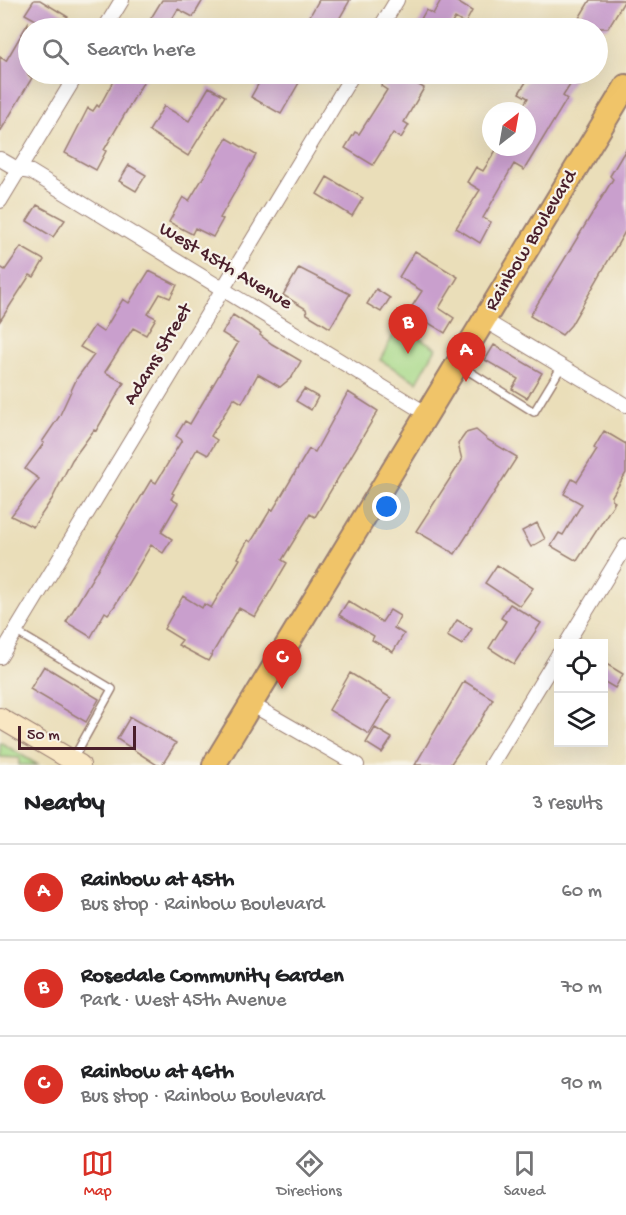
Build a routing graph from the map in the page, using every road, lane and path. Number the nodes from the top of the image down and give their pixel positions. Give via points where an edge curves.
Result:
1 (122, 0) edge
2 (397, 0) edge
3 (111, 18) edge
4 (386, 18) edge
5 (71, 84) edge
6 (346, 84) edge
7 (626, 87) edge
8 (0, 159) edge
9 (19, 170) junction
10 (0, 201) edge
11 (223, 287) junction
12 (484, 320) junction
13 (457, 364) junction
14 (562, 366) junction
15 (626, 405) edge
16 (428, 414) junction
17 (626, 546) edge
18 (15, 632) junction
19 (569, 639) edge
20 (0, 657) edge
21 (554, 661) edge
22 (251, 704) junction
23 (0, 718) edge
24 (76, 763) edge
25 (214, 765) edge
26 (357, 765) edge
27 (490, 765) edge

1 - 3 street
2 - 4 street
5 - 9 street
6 - 11 street, Adams Street
7 - 12 main road, Rainbow Boulevard
8 - 9 street, West 45th Avenue
9 - 10 street
9 - 11 street, West 45th Avenue via 31,172
11 - 16 street, West 45th Avenue
11 - 18 street, Adams Street
12 - 13 main road, Rainbow Boulevard
12 - 14 street
13 - 14 lane via 534,412
13 - 16 main road, Rainbow Boulevard
14 - 15 street
16 - 22 main road, Rainbow Boulevard
17 - 19 street
18 - 20 street, Adams Street
18 - 24 lane via 112,689
21 - 27 street
22 - 25 main road, Rainbow Boulevard
22 - 26 street
23 - 24 street

